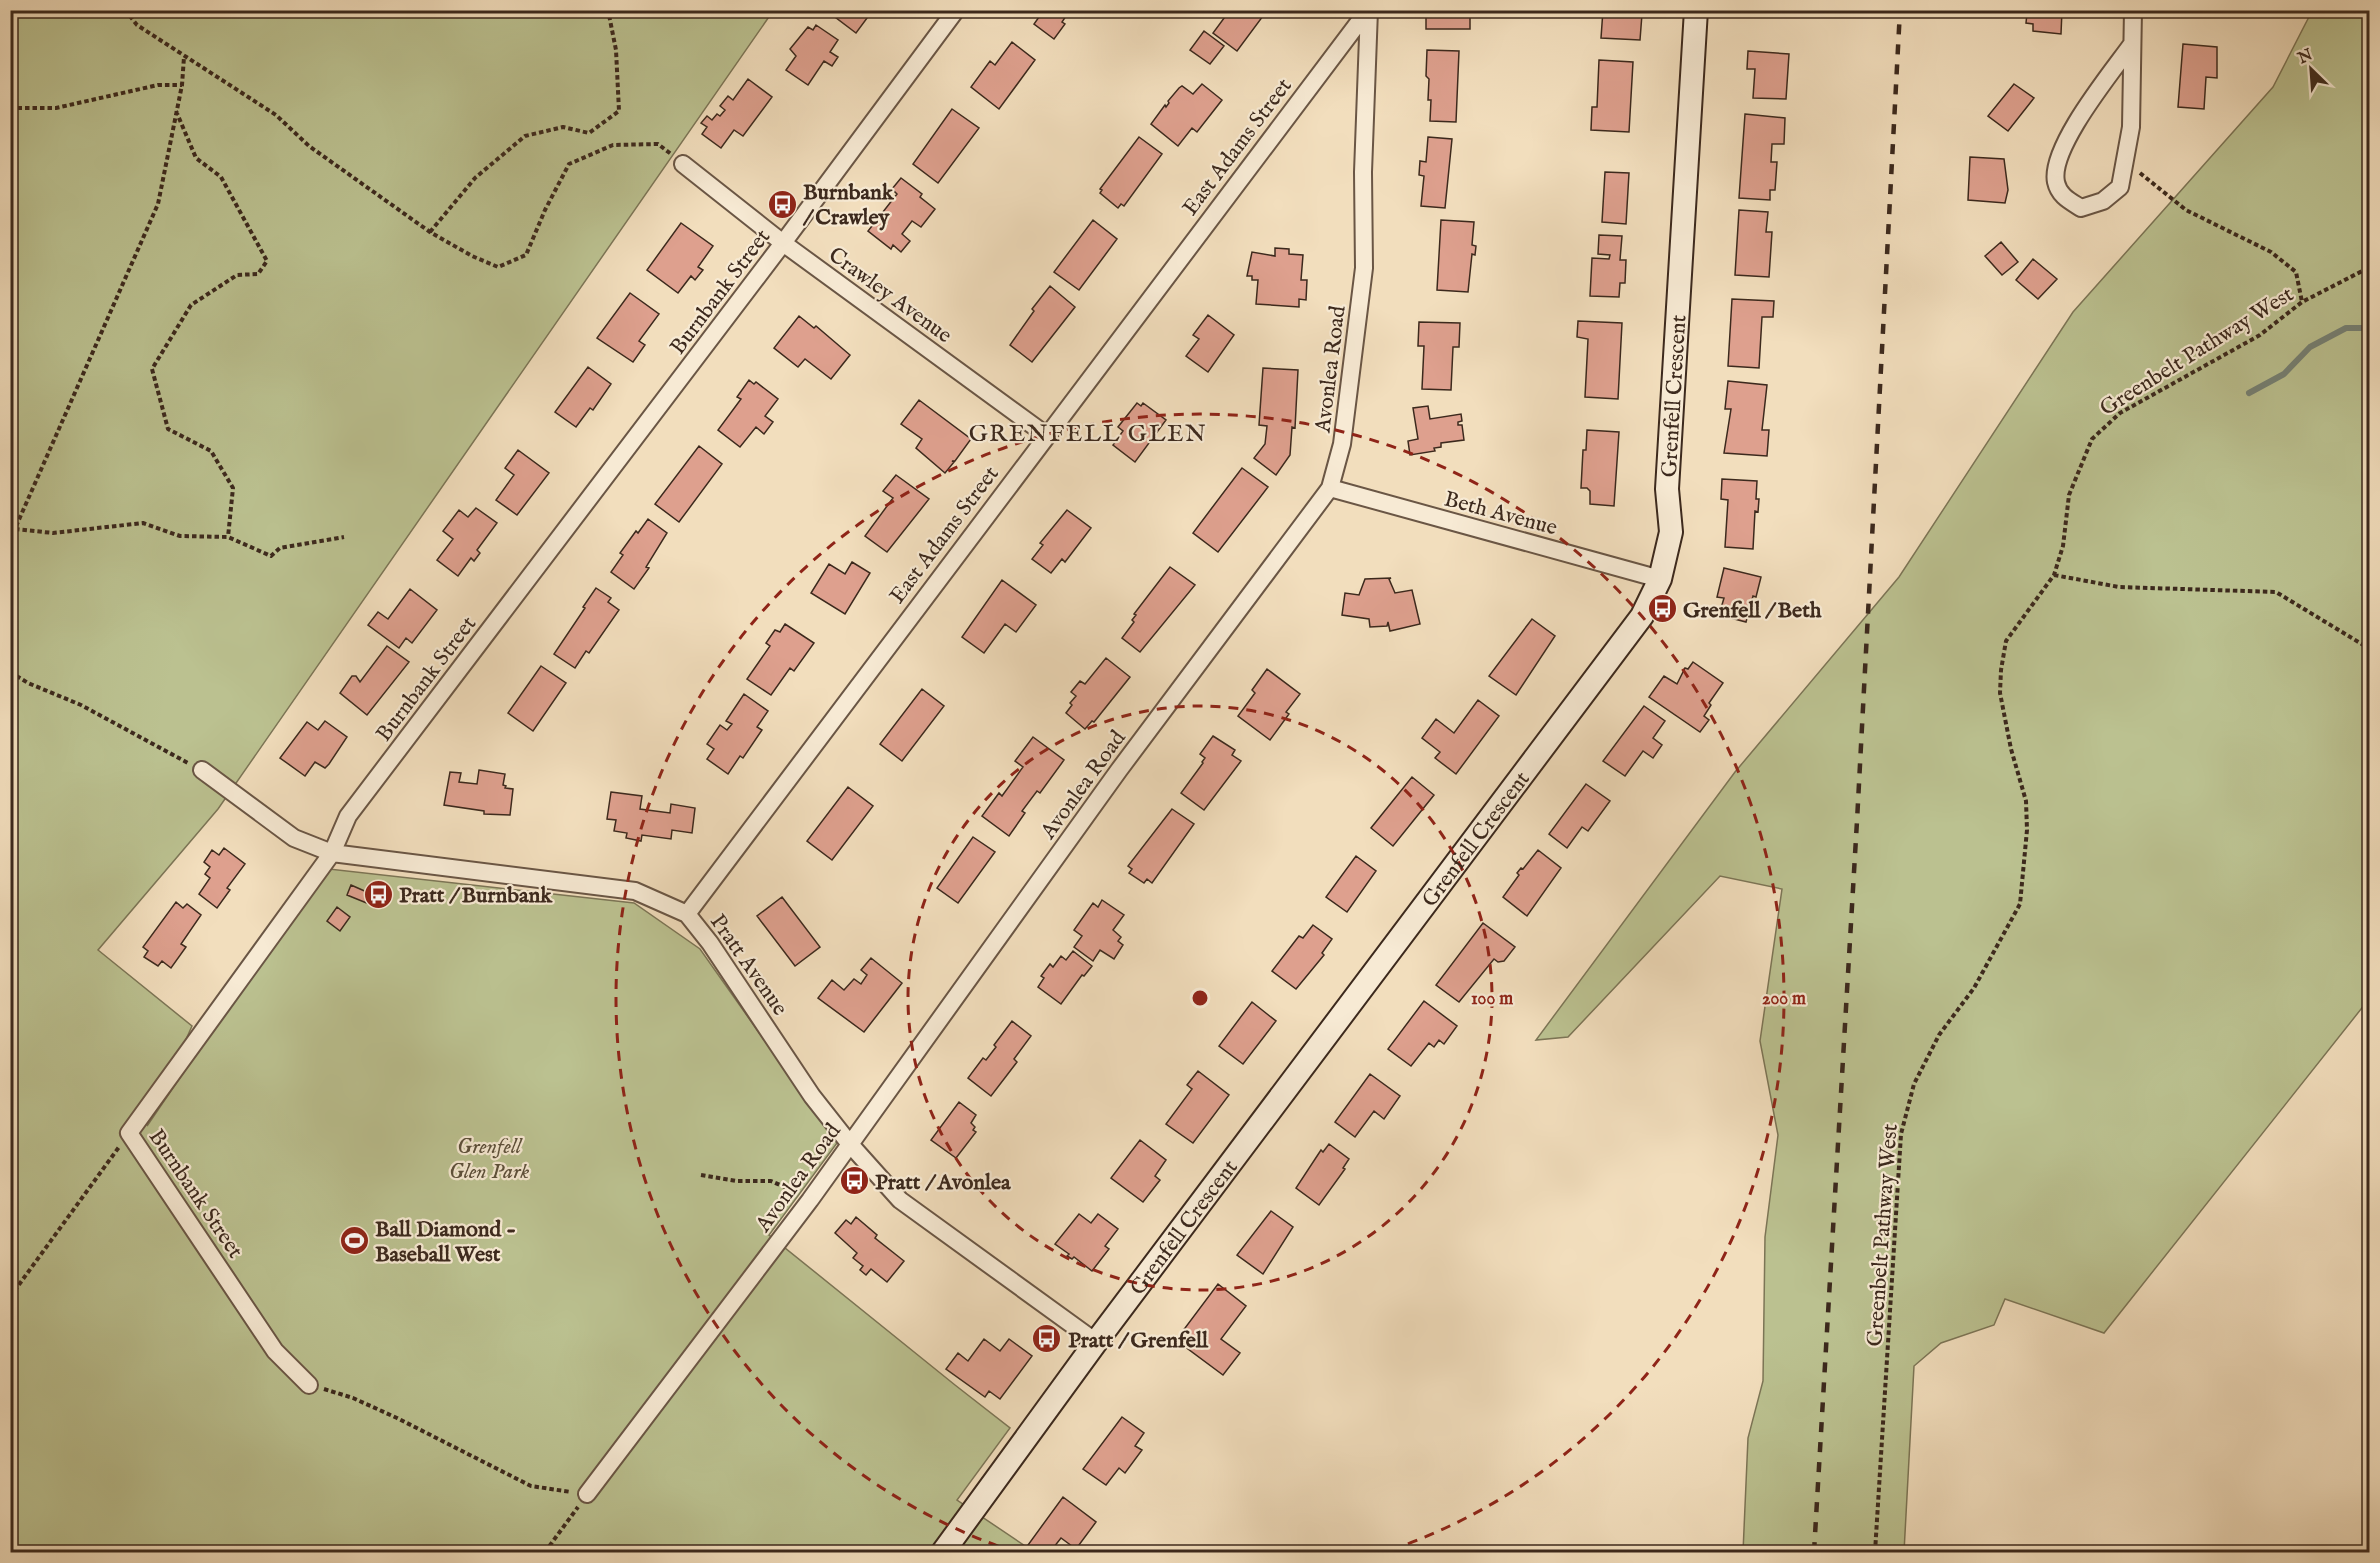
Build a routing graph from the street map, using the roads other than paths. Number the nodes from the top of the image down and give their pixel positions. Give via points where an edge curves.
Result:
1 (956, 10) edge
2 (1368, 10) edge
3 (1696, 10) edge
4 (2133, 10) edge
5 (2132, 44) junction
6 (683, 164) road end
7 (783, 243) junction
8 (1046, 435) junction
9 (1330, 488) junction
10 (1660, 579) junction
11 (202, 770) road end
12 (332, 853) junction
13 (687, 914) junction
14 (849, 1143) junction
15 (1096, 1342) junction
16 (309, 1385) road end
17 (587, 1494) road end
18 (943, 1552) edge

1 - 7 street, Burnbank Street
2 - 8 street, East Adams Street
2 - 9 street, Avonlea Road via 1363,172 1365,268 1342,444
3 - 10 street, Grenfell Crescent via 1667,489 1671,532
4 - 5 street
5 - 5 street via 2069,133 2059,160 2056,181 2063,197 2081,208 2103,201 2120,187 2131,127
6 - 7 street, Crawley Avenue
7 - 8 street, Crawley Avenue
7 - 12 street, Burnbank Street via 348,816
8 - 13 street, East Adams Street
9 - 10 street, Beth Avenue
9 - 14 street, Avonlea Road via 1119,770
10 - 15 street, Grenfell Crescent via 1642,616
11 - 12 street, Pratt Avenue via 294,838
12 - 13 street, Pratt Avenue via 635,891
12 - 16 street, Burnbank Street via 129,1133 275,1351
13 - 14 street, Pratt Avenue via 812,1096
14 - 15 street, Pratt Avenue via 900,1200
14 - 17 street, Avonlea Road
15 - 18 street, Grenfell Crescent

